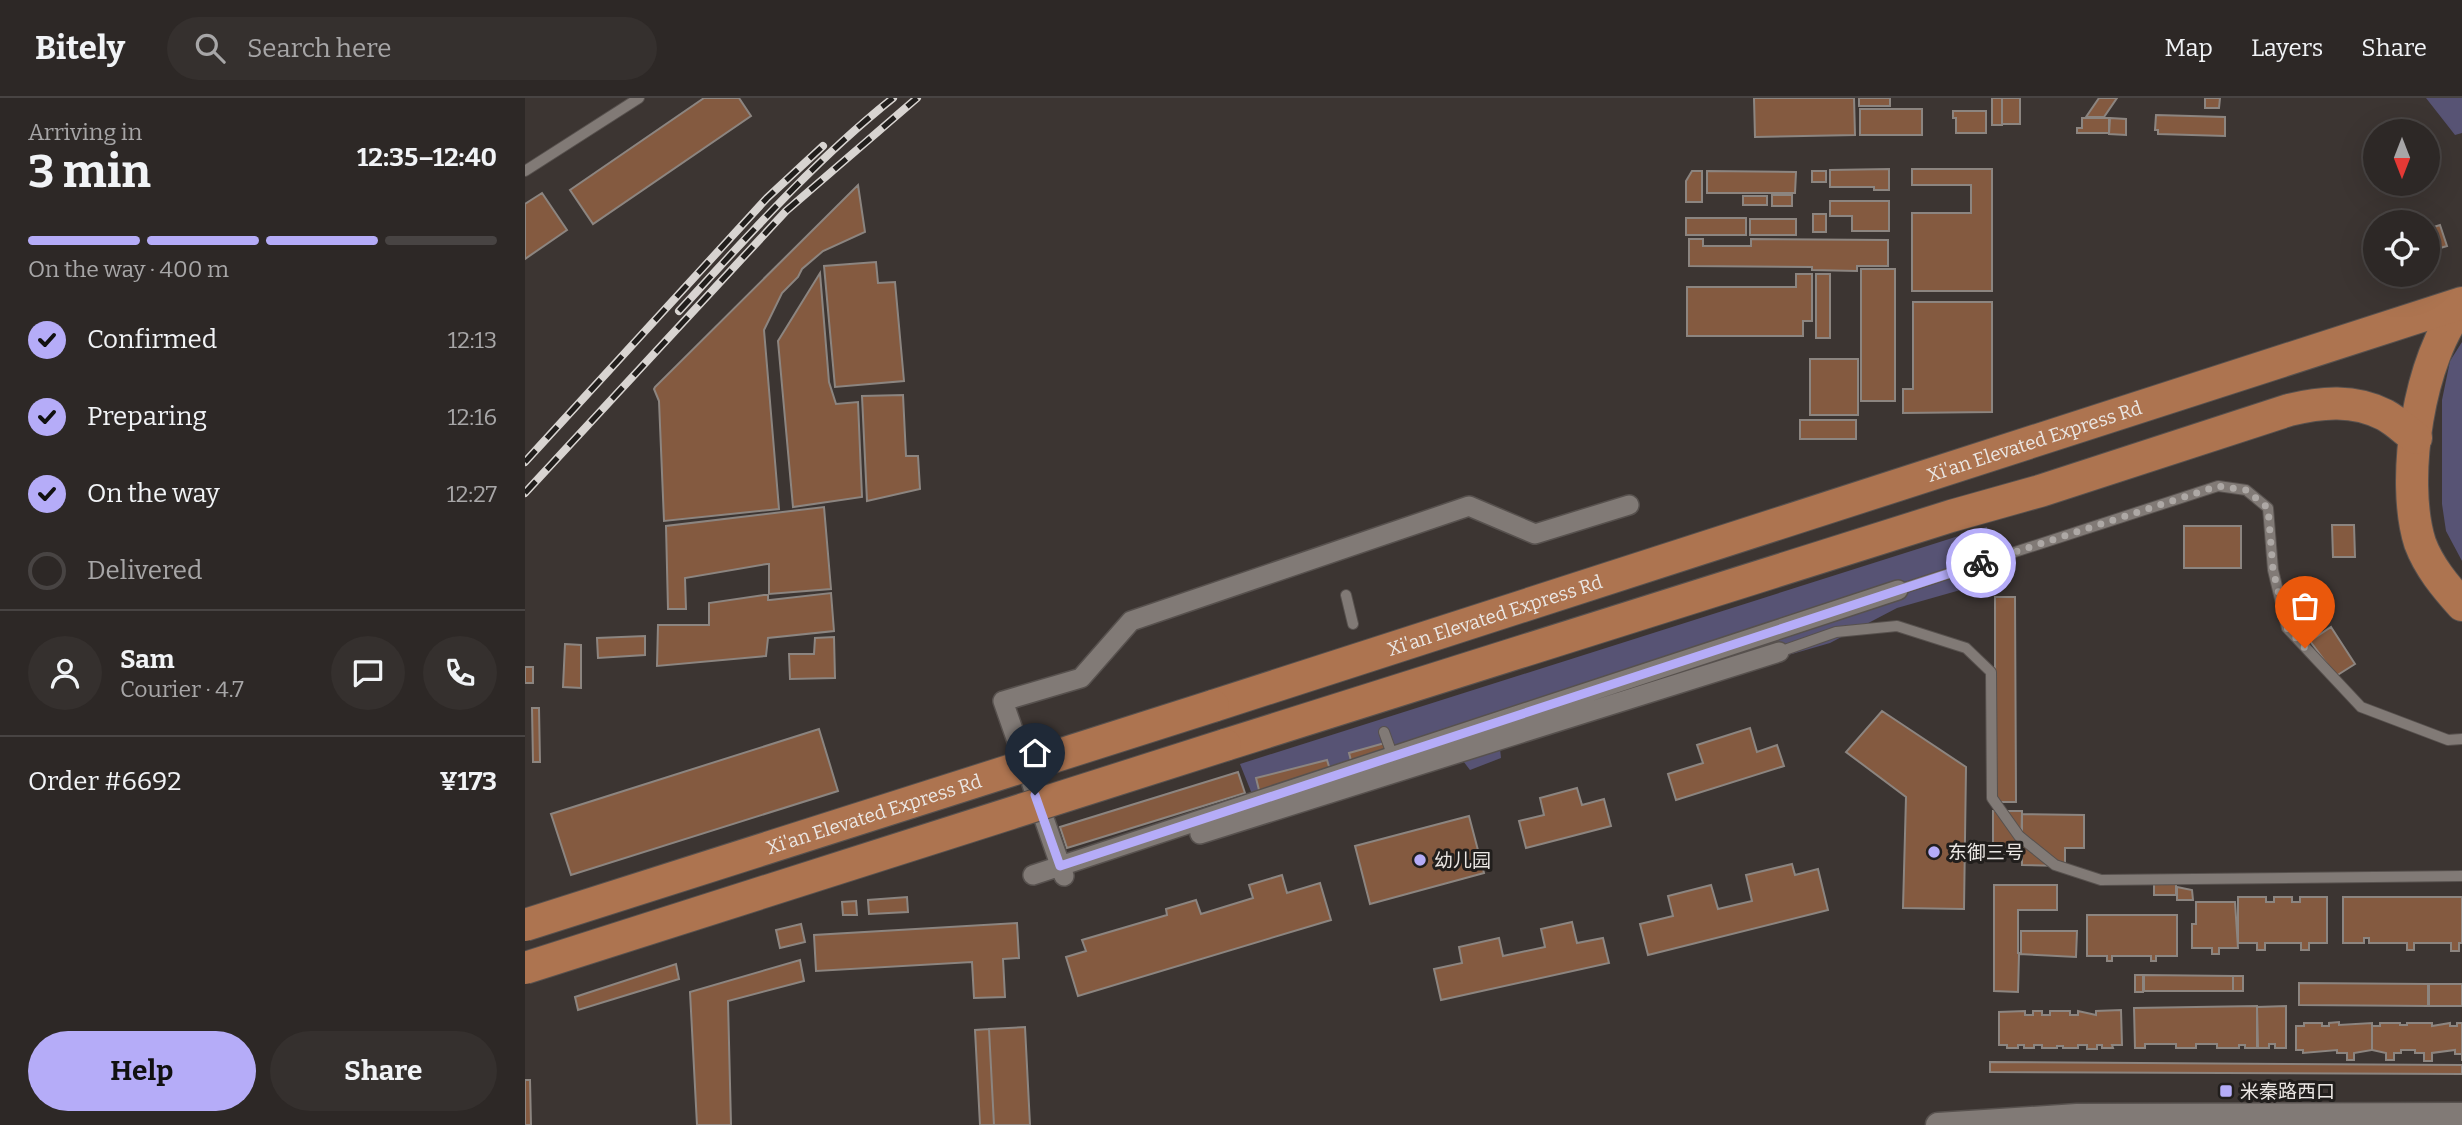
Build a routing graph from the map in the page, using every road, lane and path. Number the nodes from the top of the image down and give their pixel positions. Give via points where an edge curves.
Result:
1 (639, 98) edge
2 (525, 171) edge
3 (2462, 304) edge
4 (2416, 438) junction
5 (1629, 505) dead end
6 (1898, 590) joint
7 (1346, 595) dead end
8 (2462, 605) edge
9 (1353, 624) dead end
10 (1779, 652) joint
11 (1384, 732) dead end
12 (2462, 739) edge
13 (1393, 757) junction
14 (1062, 872) junction
15 (2462, 876) edge
16 (1034, 881) dead end
17 (525, 925) edge
18 (525, 968) edge
19 (2462, 1115) edge
20 (1938, 1125) edge

1 - 2 lane
3 - 4 highway via 2431,360
3 - 17 highway, Xi'an Elevated Express Rd, bridge
4 - 8 highway via 2412,496 2416,529 2432,568
4 - 18 highway, bridge via 2386,415 2357,405 2326,403 2289,410
5 - 14 street via 1535,534 1469,506 1131,621 1081,678 1003,701
6 - 12 lane via 2218,486 2246,490 2268,508 2273,570 2287,628 2361,707 2448,740
6 - 13 street
7 - 9 lane
10 - 14 street
10 - 15 lane via 1836,632 1898,626 1966,648 1991,671 1992,798 2019,836 2066,869 2101,880
11 - 13 lane
13 - 14 street
14 - 16 street
19 - 20 street via 2077,1116

